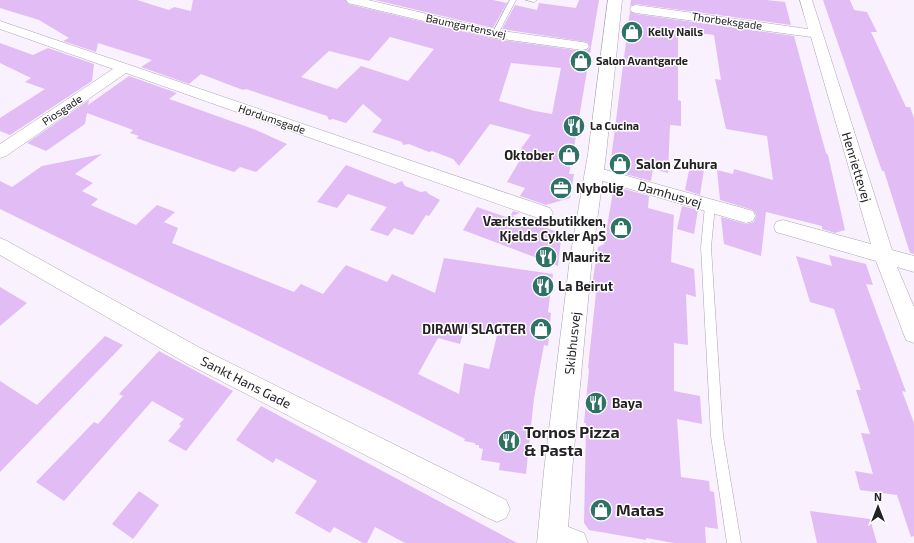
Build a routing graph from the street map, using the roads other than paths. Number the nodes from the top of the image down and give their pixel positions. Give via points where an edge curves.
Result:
1 (352, 0) edge
2 (513, 0) edge
3 (529, 0) edge
4 (534, 0) edge
5 (615, 0) edge
6 (806, 0) edge
7 (636, 9) dead end
8 (0, 25) edge
9 (495, 34) junction
10 (817, 34) junction
11 (582, 46) dead end
12 (124, 68) junction
13 (0, 152) edge
14 (594, 172) junction
15 (710, 206) junction
16 (544, 214) dead end
17 (746, 216) dead end
18 (783, 227) dead end
19 (0, 246) edge
20 (883, 255) junction
21 (914, 264) edge
22 (914, 333) edge
23 (497, 509) dead end
24 (560, 540) edge
25 (734, 543) edge

1 - 9 street, Baumgartensvej
2 - 9 lane
3 - 4 lane
5 - 14 street, Skibhusvej
6 - 10 street, Henriettevej
7 - 10 street, Thorbeksgade
8 - 12 street, Hørdumsgade
9 - 11 street, Baumgartensvej
10 - 20 street, Henriettevej
12 - 13 street, Piosgade
12 - 16 street, Hørdumsgade
14 - 15 street, Damhusvej
14 - 24 street, Skibhusvej via 580,266 559,463
15 - 17 street, Damhusvej
15 - 25 lane via 706,248 717,436
18 - 20 street
19 - 23 street, Sankt Hans Gade via 194,356
20 - 21 street
20 - 22 street, Henriettevej

